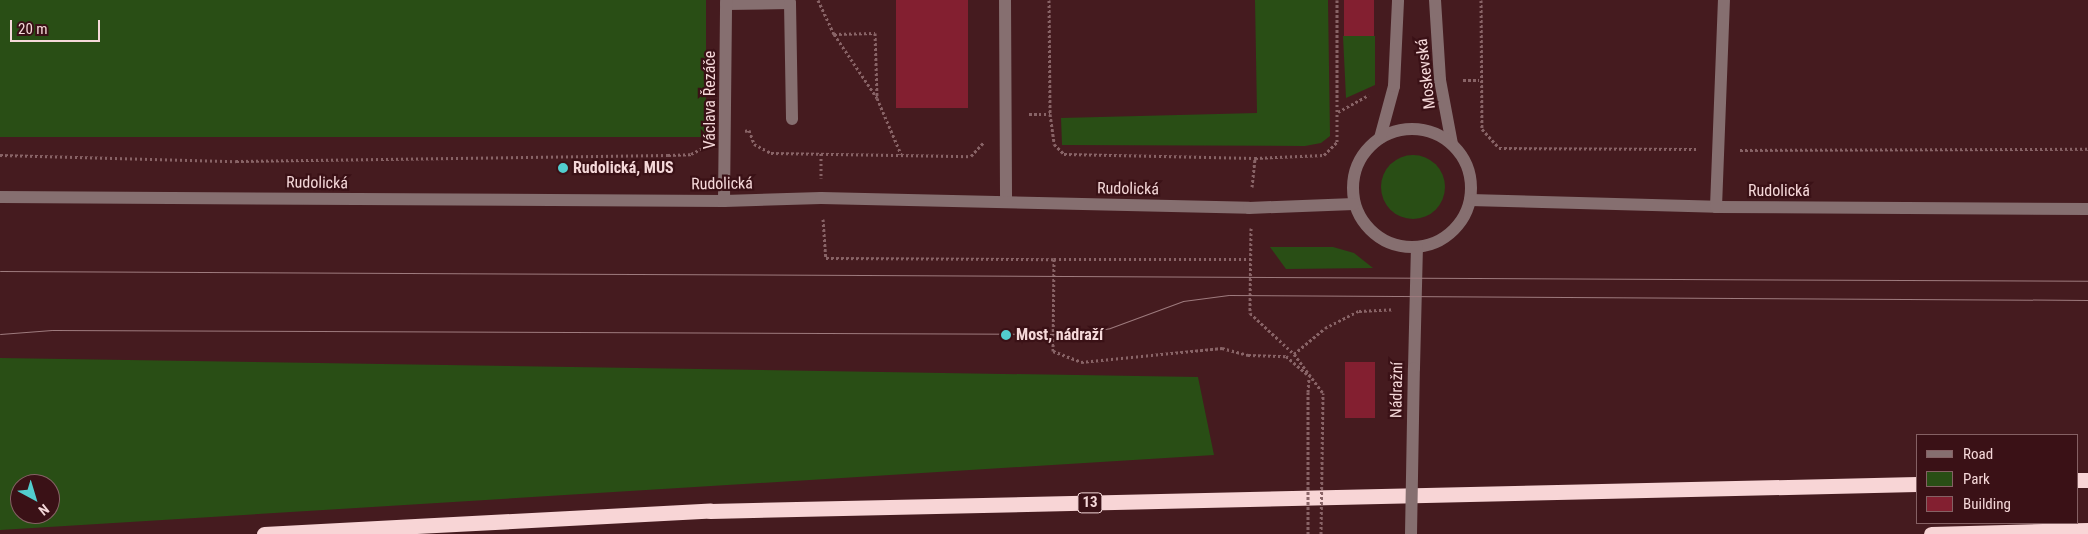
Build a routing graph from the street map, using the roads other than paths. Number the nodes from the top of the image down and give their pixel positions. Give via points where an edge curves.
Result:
1 (1005, 0) edge
2 (1398, 0) edge
3 (1435, 0) edge
4 (1724, 0) edge
5 (726, 2) edge
6 (792, 119) dead end
7 (1380, 138) junction
8 (1452, 144) junction
9 (0, 197) edge
10 (1470, 200) junction
11 (724, 201) junction
12 (1006, 202) junction
13 (1354, 204) junction
14 (1716, 207) junction
15 (2088, 209) edge
16 (1417, 247) junction
17 (1916, 484) edge
18 (2088, 530) edge
19 (264, 534) edge
20 (1412, 534) edge
21 (1931, 534) edge

1 - 12 street
2 - 7 street, Moskevská via 1394,86
3 - 8 street, Moskevská via 1440,80
4 - 14 street
5 - 6 street via 790,3
5 - 11 street, Václava Řezáče
7 - 8 street via 1397,130 1416,129 1435,134
7 - 13 street via 1366,150 1356,166 1352,185
8 - 10 street via 1465,160 1471,180
9 - 11 street, Rudolická
10 - 14 street, Rudolická
10 - 16 street via 1463,218 1451,232 1436,243
11 - 12 street, Rudolická via 822,198
12 - 13 street, Rudolická via 1249,208
13 - 16 street via 1366,225 1385,241
14 - 15 street, Rudolická
16 - 20 street, Nádražní, bridge
17 - 19 highway, 13 via 710,511
18 - 21 highway

